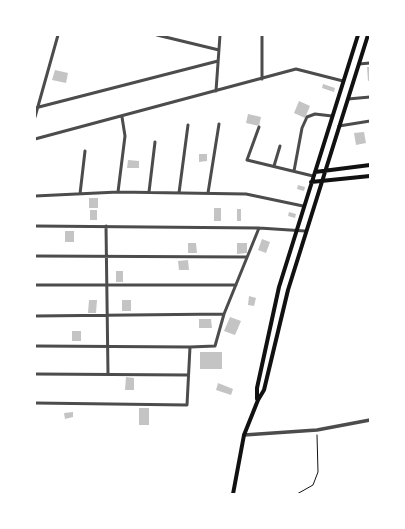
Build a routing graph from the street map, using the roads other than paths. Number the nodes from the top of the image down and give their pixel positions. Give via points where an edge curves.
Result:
1 (58, 35) edge
2 (157, 35) edge
3 (220, 35) edge
4 (262, 35) edge
5 (358, 35) edge
6 (368, 35) edge
7 (219, 50) junction
8 (218, 61) junction
9 (370, 63) edge
10 (359, 64) junction
11 (262, 79) junction
12 (343, 81) junction
13 (216, 91) junction
14 (370, 97) edge
15 (347, 99) junction
16 (36, 109) edge
17 (332, 116) junction
18 (35, 117) edge
19 (122, 117) junction
20 (370, 121) edge
21 (219, 124) dead end
22 (188, 125) dead end
23 (339, 126) junction
24 (259, 127) dead end
25 (35, 139) edge
26 (155, 142) dead end
27 (280, 146) dead end
28 (85, 151) dead end
29 (370, 165) edge
30 (274, 166) junction
31 (324, 170) junction
32 (294, 171) junction
33 (315, 172) junction
34 (313, 176) junction
35 (370, 176) edge
36 (321, 181) junction
37 (311, 182) junction
38 (118, 192) junction
39 (148, 192) junction
40 (179, 193) junction
41 (208, 193) junction
42 (80, 194) junction
43 (35, 196) edge
44 (303, 206) junction
45 (35, 226) edge
46 (106, 226) junction
47 (259, 228) junction
48 (296, 230) junction
49 (305, 231) junction
50 (35, 256) edge
51 (107, 256) junction
52 (247, 257) junction
53 (35, 285) edge
54 (236, 285) junction
55 (107, 286) junction
56 (108, 314) junction
57 (224, 314) junction
58 (35, 316) edge
59 (35, 346) edge
60 (108, 346) junction
61 (190, 347) junction
62 (35, 374) edge
63 (108, 374) junction
64 (188, 374) junction
65 (258, 400) junction
66 (35, 404) edge
67 (370, 420) edge
68 (244, 435) junction
69 (233, 494) edge

1 - 16 street
2 - 7 street
3 - 7 street
4 - 11 street
5 - 12 main road
6 - 10 main road
7 - 8 street
8 - 13 street
8 - 16 street
9 - 10 street
10 - 15 main road
11 - 12 street via 296,69
11 - 13 street
12 - 17 main road
13 - 19 street
14 - 15 street
15 - 23 main road
16 - 18 street
17 - 32 street via 315,114 307,117 302,128
17 - 33 main road
19 - 25 street
19 - 38 street via 125,136
20 - 23 street
21 - 41 street
22 - 40 street
23 - 31 main road
24 - 30 street via 246,159
26 - 39 street
27 - 30 street
28 - 42 street
29 - 31 main road
30 - 32 street
31 - 33 main road
31 - 36 main road
32 - 34 street
33 - 34 main road
34 - 37 main road
35 - 36 main road
36 - 37 main road
36 - 49 main road
37 - 44 main road
38 - 39 street
38 - 42 street
39 - 40 street
40 - 41 street
41 - 44 street via 246,194
42 - 43 street
44 - 48 main road
45 - 46 street
46 - 47 street
46 - 51 street
47 - 48 street
47 - 52 street
48 - 49 street
48 - 65 main road via 279,288 257,388
49 - 65 main road via 264,390
50 - 51 street
51 - 52 street
51 - 55 street
52 - 54 street
53 - 55 street
54 - 55 street
54 - 57 street
55 - 56 street
56 - 57 street
56 - 58 street
56 - 60 street
57 - 61 street via 215,346
59 - 60 street
60 - 61 street
60 - 63 street
61 - 64 street
62 - 63 street
63 - 64 street
64 - 66 street via 187,405
65 - 68 main road
67 - 68 street via 317,430
68 - 69 main road

